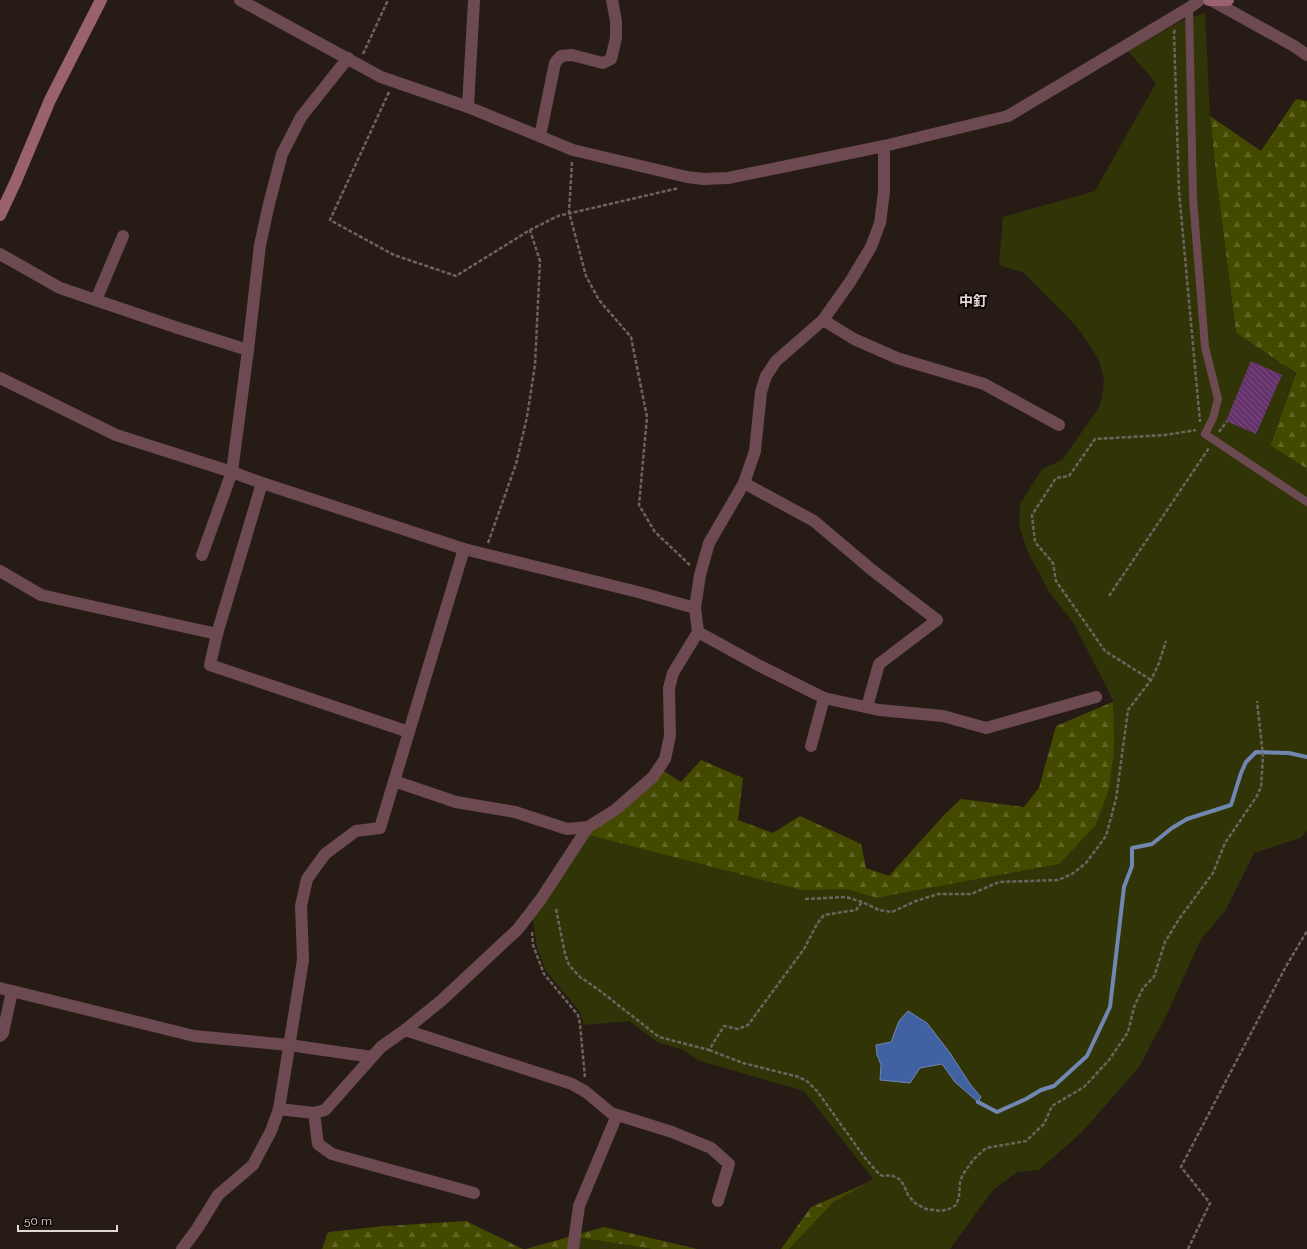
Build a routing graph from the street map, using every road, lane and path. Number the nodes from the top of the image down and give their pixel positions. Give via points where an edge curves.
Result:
1 (101, 0) edge
2 (240, 0) edge
3 (388, 0) edge
4 (474, 0) edge
5 (612, 0) edge
6 (1200, 0) edge
7 (1210, 0) edge
8 (1228, 0) edge
9 (1189, 8) junction
10 (1307, 55) edge
11 (353, 61) junction
12 (394, 81) junction
13 (468, 107) junction
14 (540, 136) junction
15 (884, 146) junction
16 (573, 150) junction
17 (685, 187) dead end
18 (569, 212) junction
19 (0, 215) edge
20 (530, 230) junction
21 (123, 236) dead end
22 (0, 254) edge
23 (96, 300) junction
24 (823, 320) junction
25 (248, 350) junction
26 (0, 378) edge
27 (1227, 421) dead end
28 (1059, 425) dead end
29 (1196, 430) dead end
30 (1218, 434) dead end
31 (1210, 447) dead end
32 (232, 472) junction
33 (262, 483) junction
34 (744, 483) junction
35 (1307, 502) edge
36 (464, 549) junction
37 (202, 555) dead end
38 (484, 555) junction
39 (0, 571) edge
40 (700, 575) junction
41 (1109, 596) dead end
42 (695, 608) junction
43 (698, 632) junction
44 (217, 634) junction
45 (1166, 640) dead end
46 (1151, 680) junction
47 (1096, 697) dead end
48 (824, 698) junction
49 (1256, 701) dead end
50 (867, 707) junction
51 (409, 732) junction
52 (811, 746) dead end
53 (394, 781) junction
54 (588, 827) junction
55 (805, 899) dead end
56 (862, 902) junction
57 (556, 909) dead end
58 (530, 914) junction
59 (1307, 931) edge
60 (0, 988) edge
61 (12, 991) junction
62 (405, 1030) junction
63 (0, 1036) edge
64 (289, 1045) junction
65 (709, 1050) junction
66 (372, 1057) junction
67 (586, 1092) junction
68 (279, 1109) junction
69 (314, 1113) junction
70 (617, 1115) junction
71 (474, 1193) dead end
72 (718, 1201) dead end
73 (182, 1249) edge
74 (573, 1249) edge
75 (1188, 1249) edge

1 - 19 street via 50,100
2 - 11 street
3 - 11 path
4 - 13 street
5 - 14 street via 616,38 611,59 603,63 572,55 561,56 555,63
6 - 9 street
7 - 8 street
7 - 10 street
9 - 15 street via 1008,116
9 - 35 lane via 1192,198 1205,347 1218,399 1206,434
11 - 12 street via 381,77
11 - 25 street via 301,117 282,154 260,245
12 - 13 street
12 - 20 path via 330,220 394,255 456,276
13 - 14 street
14 - 16 street
15 - 16 street via 728,178 704,179
15 - 24 street via 884,192 880,223 871,247
16 - 18 path
17 - 18 path
18 - 20 path
18 - 40 path via 586,276 599,300 631,337 647,417 639,505 655,532
20 - 38 path via 540,261 535,365 516,464
21 - 23 street
22 - 23 street via 60,288
23 - 25 street
24 - 28 street via 854,339 897,358 984,384
24 - 34 street via 776,361 766,376 761,392 754,451
25 - 32 street
26 - 32 street via 116,435
27 - 30 path
29 - 46 path via 1165,435 1095,439 1069,476 1056,478 1032,515 1035,542 1053,563 1056,581 1106,651
31 - 41 path
32 - 33 street
32 - 37 street
33 - 36 street
33 - 44 street
34 - 40 street via 709,543
34 - 50 street via 814,521 937,620 879,664
36 - 38 street
36 - 51 street
38 - 42 street
39 - 44 street via 41,595
40 - 42 street
42 - 43 street
43 - 48 street
43 - 54 street via 673,673 669,688 670,736 665,759 653,777 615,810
44 - 51 street via 210,665
45 - 46 path
46 - 56 path via 1128,710 1116,799 1106,836 1086,863 1072,874 1058,880 999,882 972,894 938,894 892,912 879,910
47 - 50 street via 986,728 943,716
48 - 50 street
48 - 52 street
49 - 65 path via 1263,746 1261,787 1225,843 1213,873 1165,942 1154,977 1143,988 1134,1008 1128,1032 1110,1060 1084,1087 1052,1106 1044,1124 1026,1141 986,1148 974,1159 963,1174 956,1205 941,1211 926,1209 915,1203 895,1176 878,1174 808,1082
51 - 53 street
53 - 54 street via 456,802 515,812 567,830
53 - 64 street via 380,828 356,831 324,854 307,879 301,906 303,960
54 - 58 street
55 - 56 path via 846,897
56 - 65 path via 856,910 824,915 804,950 748,1025 738,1029 724,1026
57 - 65 path via 565,954 569,965 580,977 659,1037
58 - 62 street via 518,929 442,1000
58 - 67 path via 533,945 544,974 578,1015
59 - 75 path via 1181,1167 1210,1203
60 - 61 street
61 - 63 street via 3,1033
61 - 64 street via 194,1036
62 - 66 street via 381,1047
62 - 67 street via 572,1084
64 - 66 street
64 - 68 street
66 - 69 street via 325,1110
67 - 70 street
68 - 69 street
68 - 73 street via 271,1131 253,1165 218,1195
69 - 71 street via 318,1144 332,1154
70 - 72 street via 672,1132 711,1148 729,1164
70 - 74 street via 578,1206

